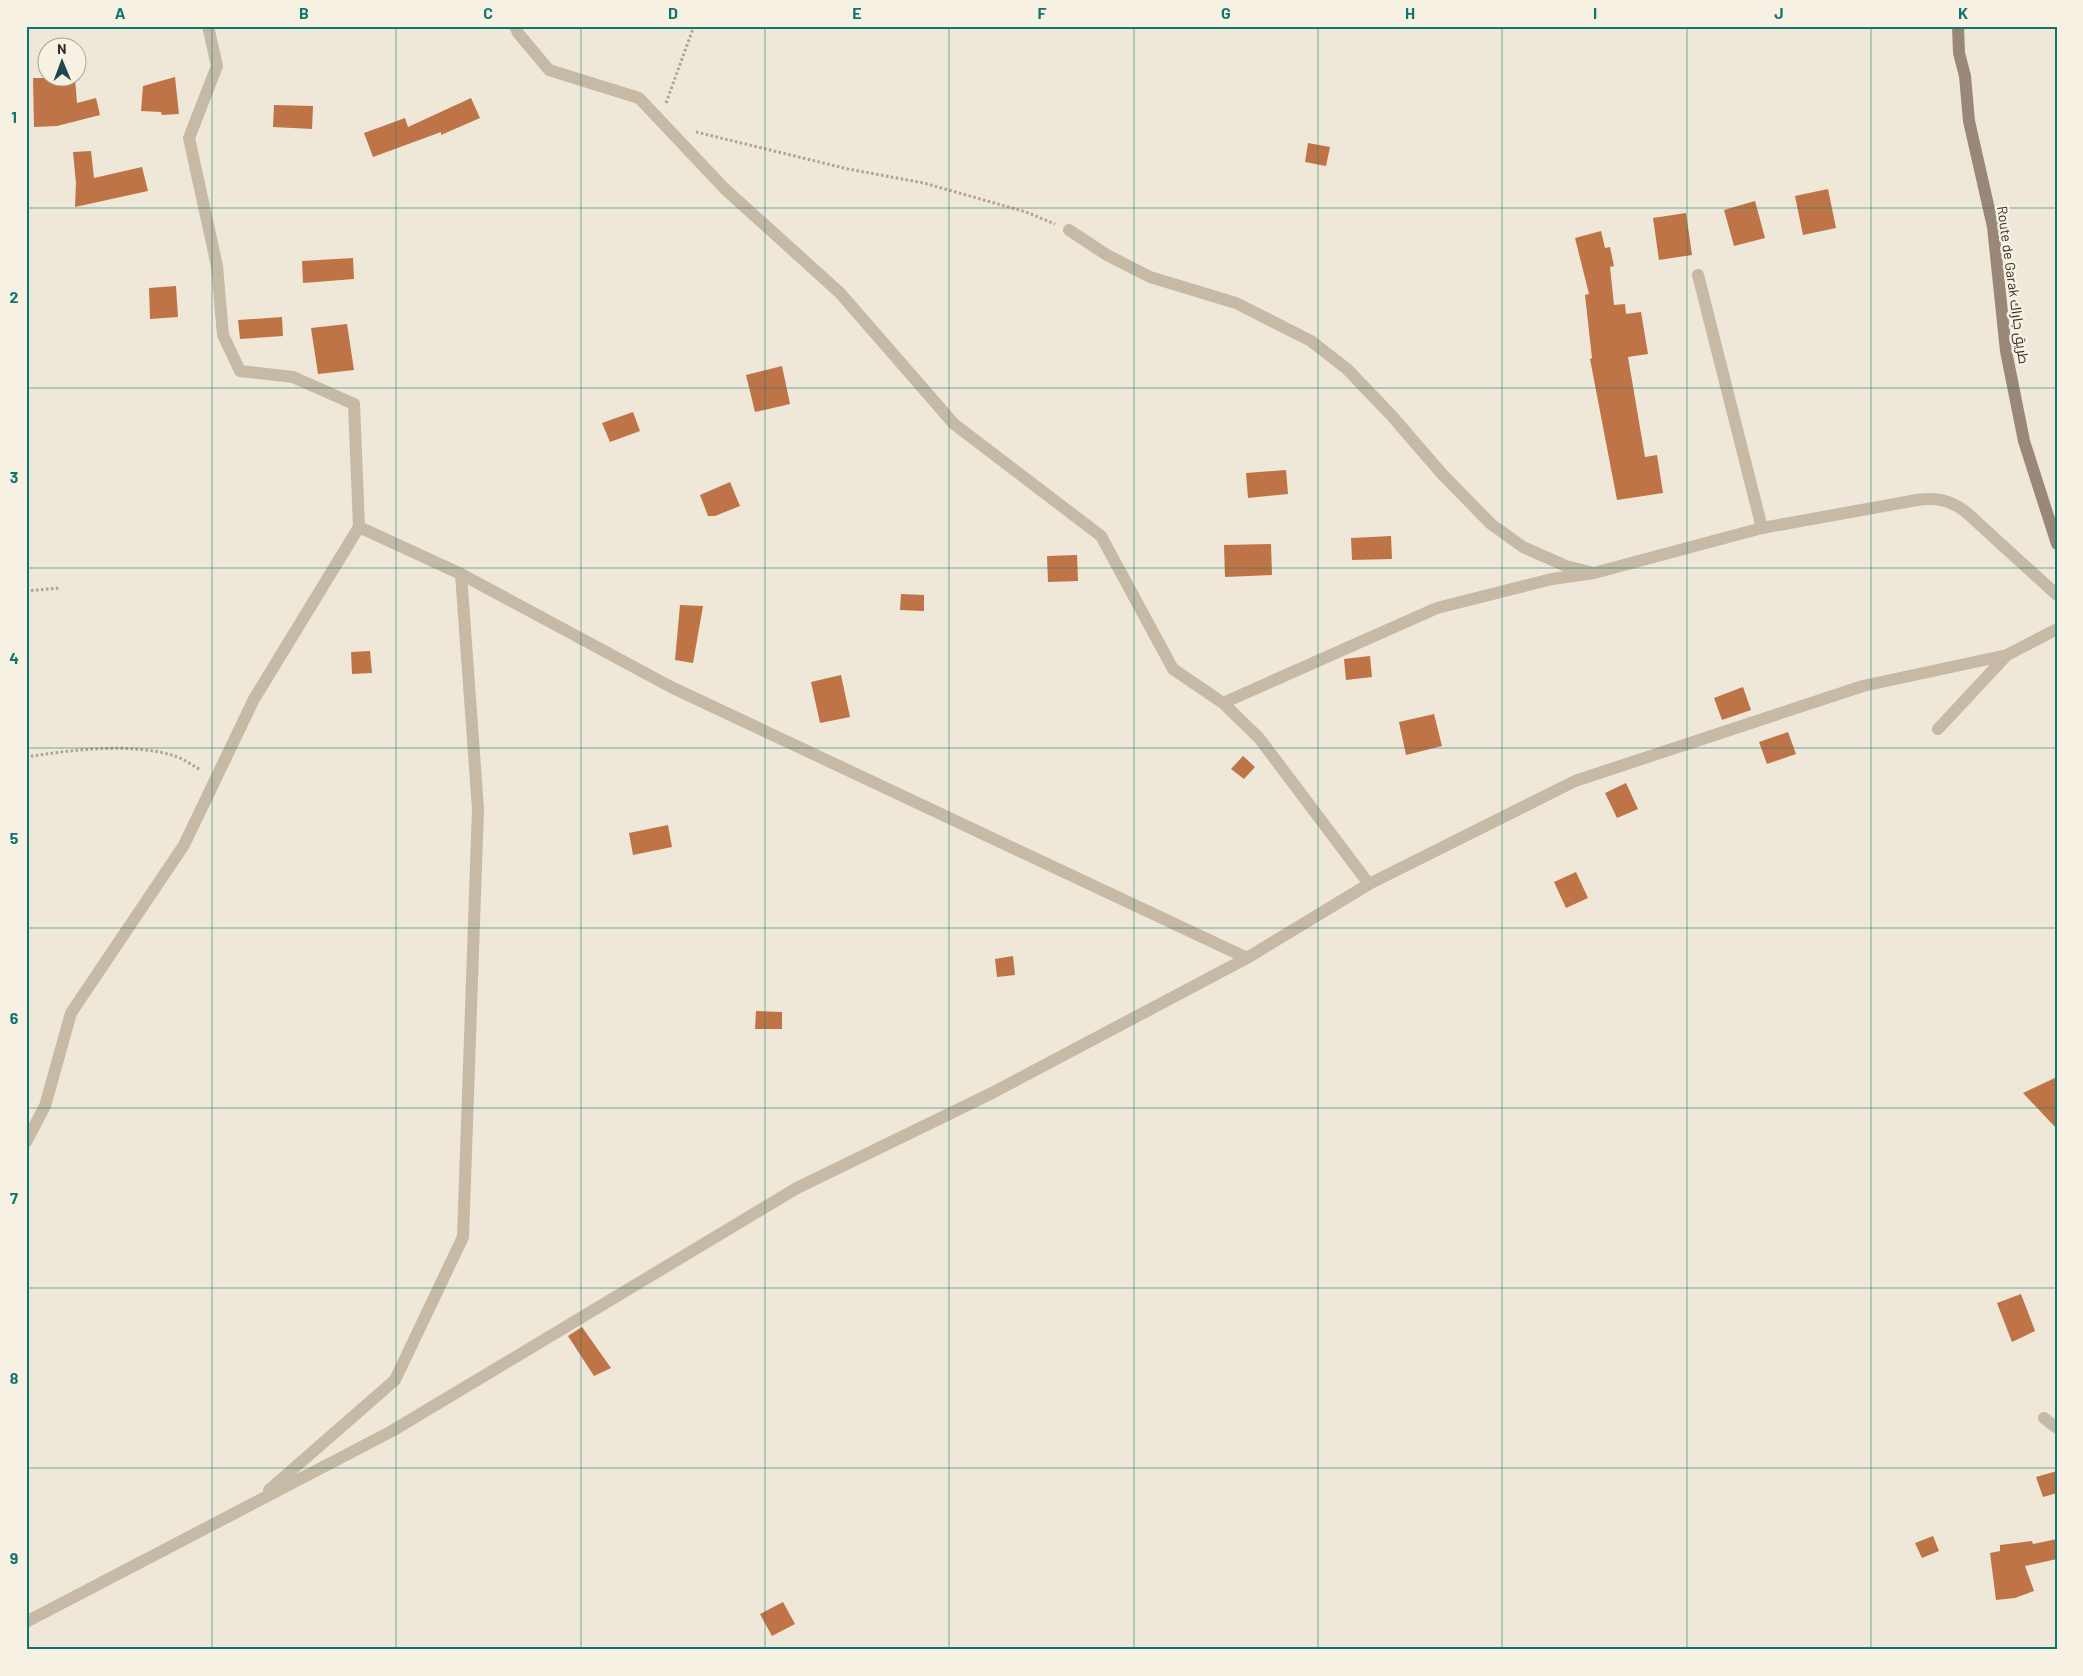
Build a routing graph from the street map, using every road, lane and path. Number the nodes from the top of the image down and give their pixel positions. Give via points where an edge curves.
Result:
1 (208, 26) edge
2 (515, 26) edge
3 (694, 26) edge
4 (1958, 26) edge
5 (660, 120) junction
6 (690, 130) dead end
7 (1069, 230) joint
8 (1698, 275) dead end
9 (359, 527) junction
10 (1762, 528) junction
11 (2057, 544) edge
12 (461, 574) junction
13 (1594, 574) junction
14 (60, 588) dead end
15 (26, 591) edge
16 (2057, 595) edge
17 (2057, 629) edge
18 (2007, 655) junction
19 (1223, 703) junction
20 (1938, 729) dead end
21 (26, 757) edge
22 (215, 778) junction
23 (1369, 884) junction
24 (1247, 958) junction
25 (26, 1142) edge
26 (2044, 1418) dead end
27 (2057, 1428) edge
28 (254, 1504) junction
29 (26, 1622) edge

1 - 9 street via 217,66 189,138 217,266 222,335 240,371 293,377 354,404
2 - 5 street via 549,70 639,98
3 - 5 path
4 - 11 street, Route de Garak طريق جاراك via 1969,122 1992,227 2009,370 2024,441
5 - 19 street via 725,189 840,293 954,424 1101,536 1173,669
6 - 7 path via 848,169 924,183 1026,212
7 - 13 street via 1150,278 1236,304 1311,341 1347,369 1491,524 1523,547
8 - 10 street
9 - 12 street
9 - 22 street via 254,699
10 - 13 street
10 - 16 street via 1917,500 1943,499 1966,512
12 - 24 street via 671,687
12 - 28 street via 478,809 463,1237 395,1380
13 - 19 street via 1552,579 1437,608
14 - 15 path
17 - 18 street
18 - 20 street
18 - 23 street via 1862,686 1574,781
19 - 23 street via 1259,738
21 - 22 path via 64,751 136,748 176,756
22 - 25 street via 184,845 71,1014 45,1106
23 - 24 street
24 - 28 street via 992,1093 797,1188 392,1431
26 - 27 street
28 - 29 street

